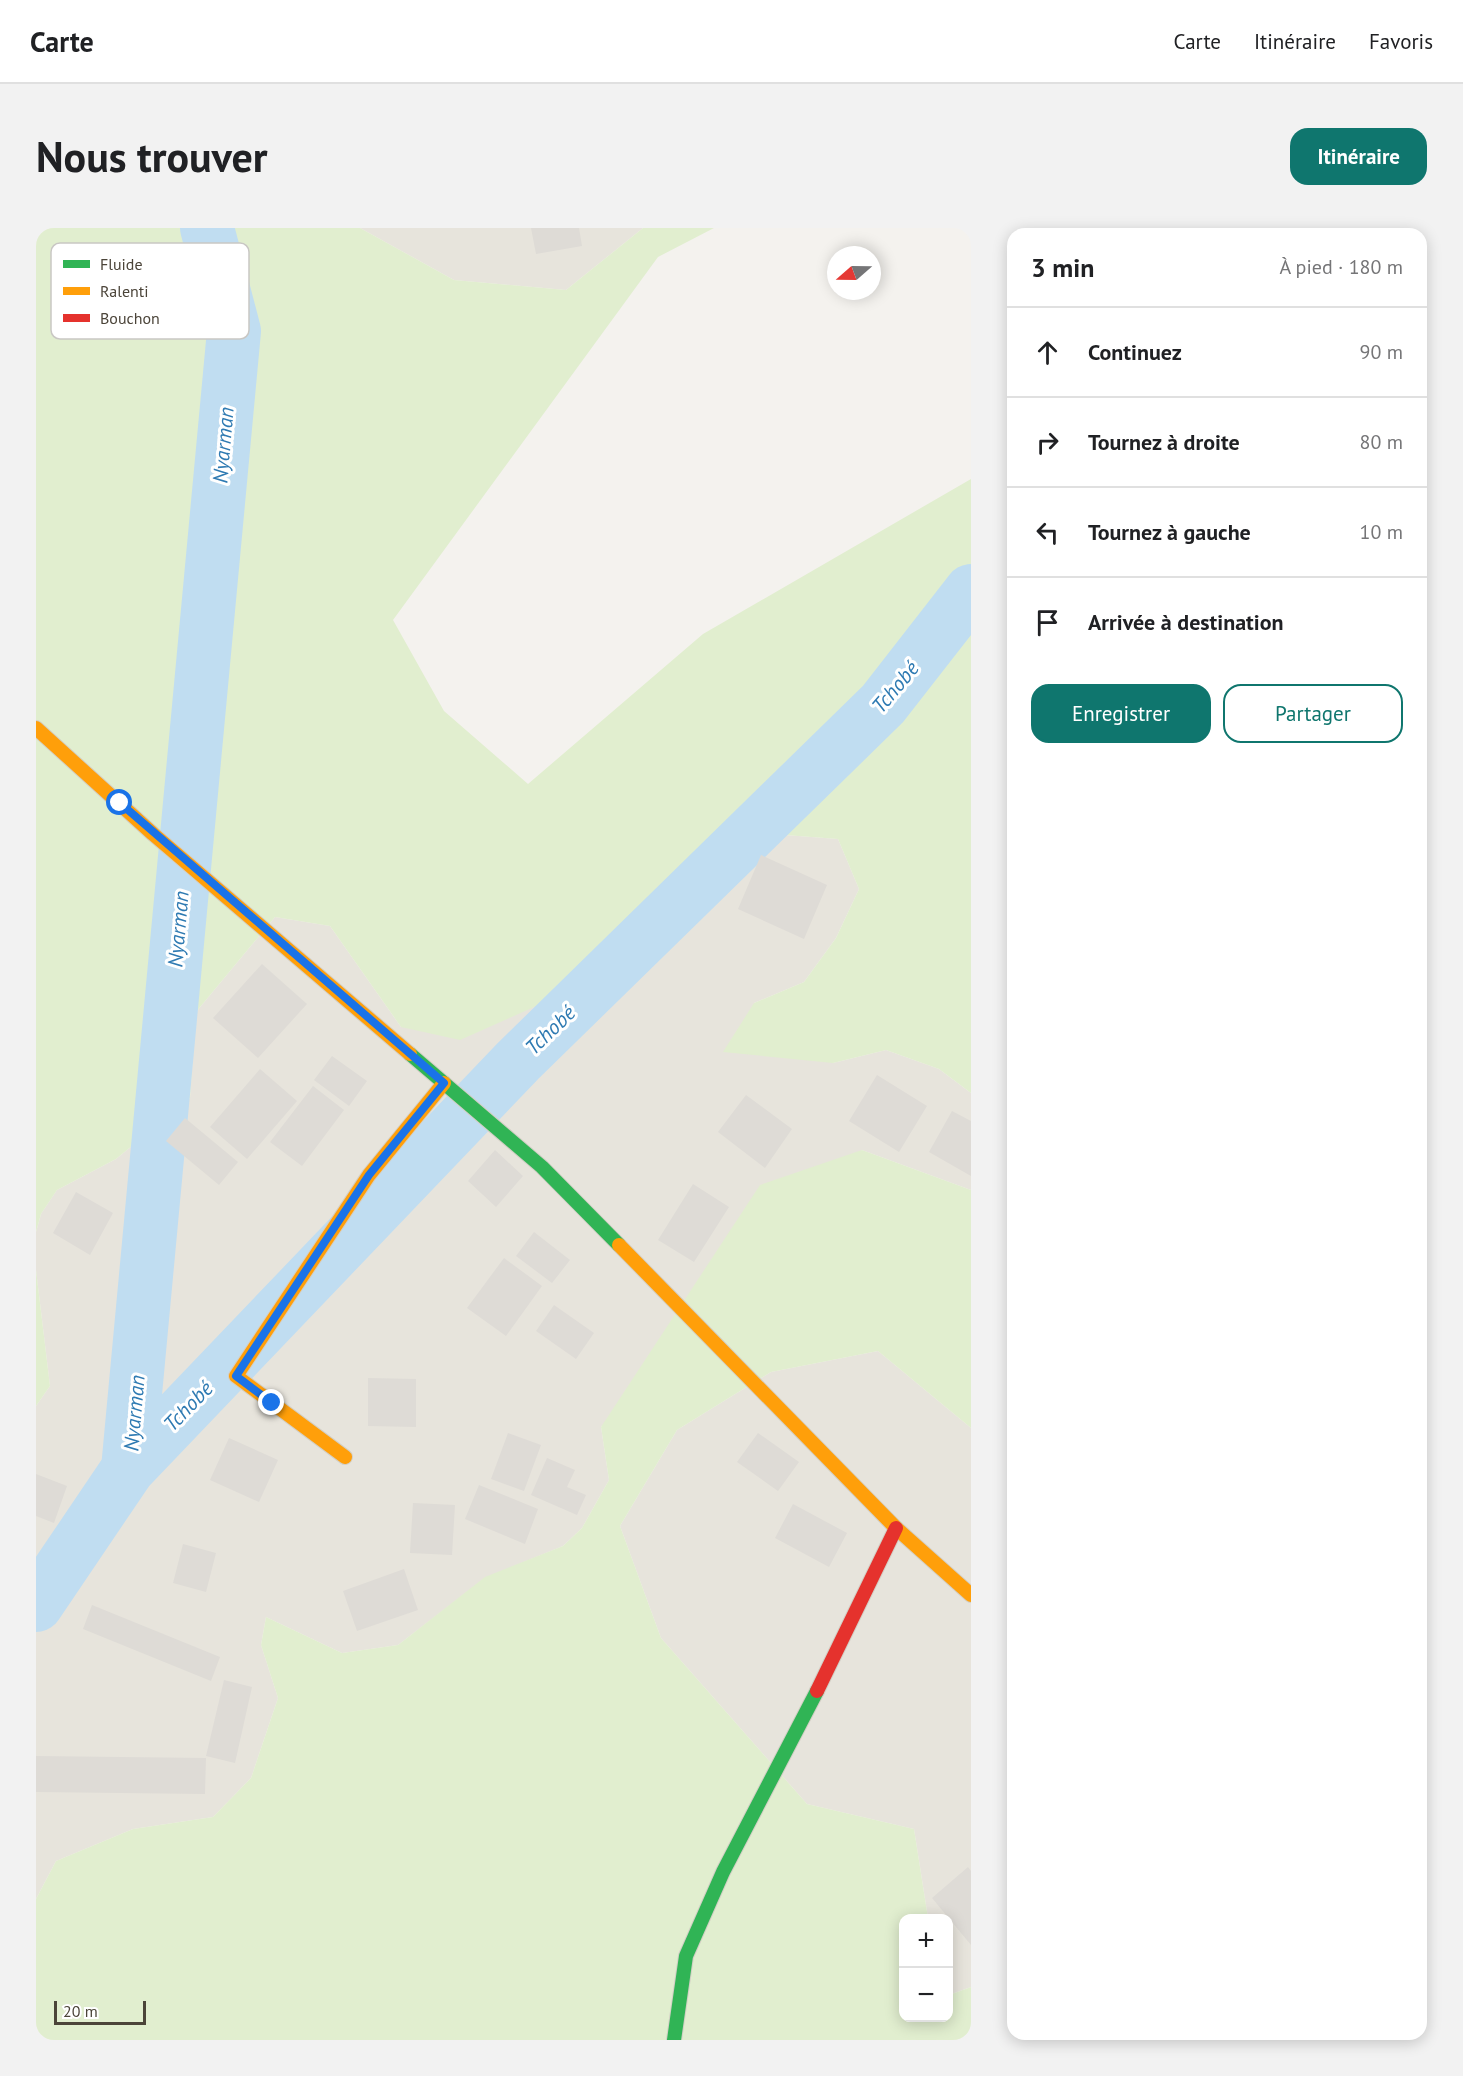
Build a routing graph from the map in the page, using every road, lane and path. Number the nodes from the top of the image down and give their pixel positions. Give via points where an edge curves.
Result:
1 (36, 728) edge
2 (444, 1083) junction
3 (345, 1457) dead end
4 (896, 1528) junction
5 (971, 1596) edge
6 (674, 2040) edge

1 - 2 main road via 153,834
2 - 3 main road via 369,1175 236,1376
2 - 4 main road via 542,1167
4 - 5 main road
4 - 6 main road via 826,1674 723,1872 686,1956

